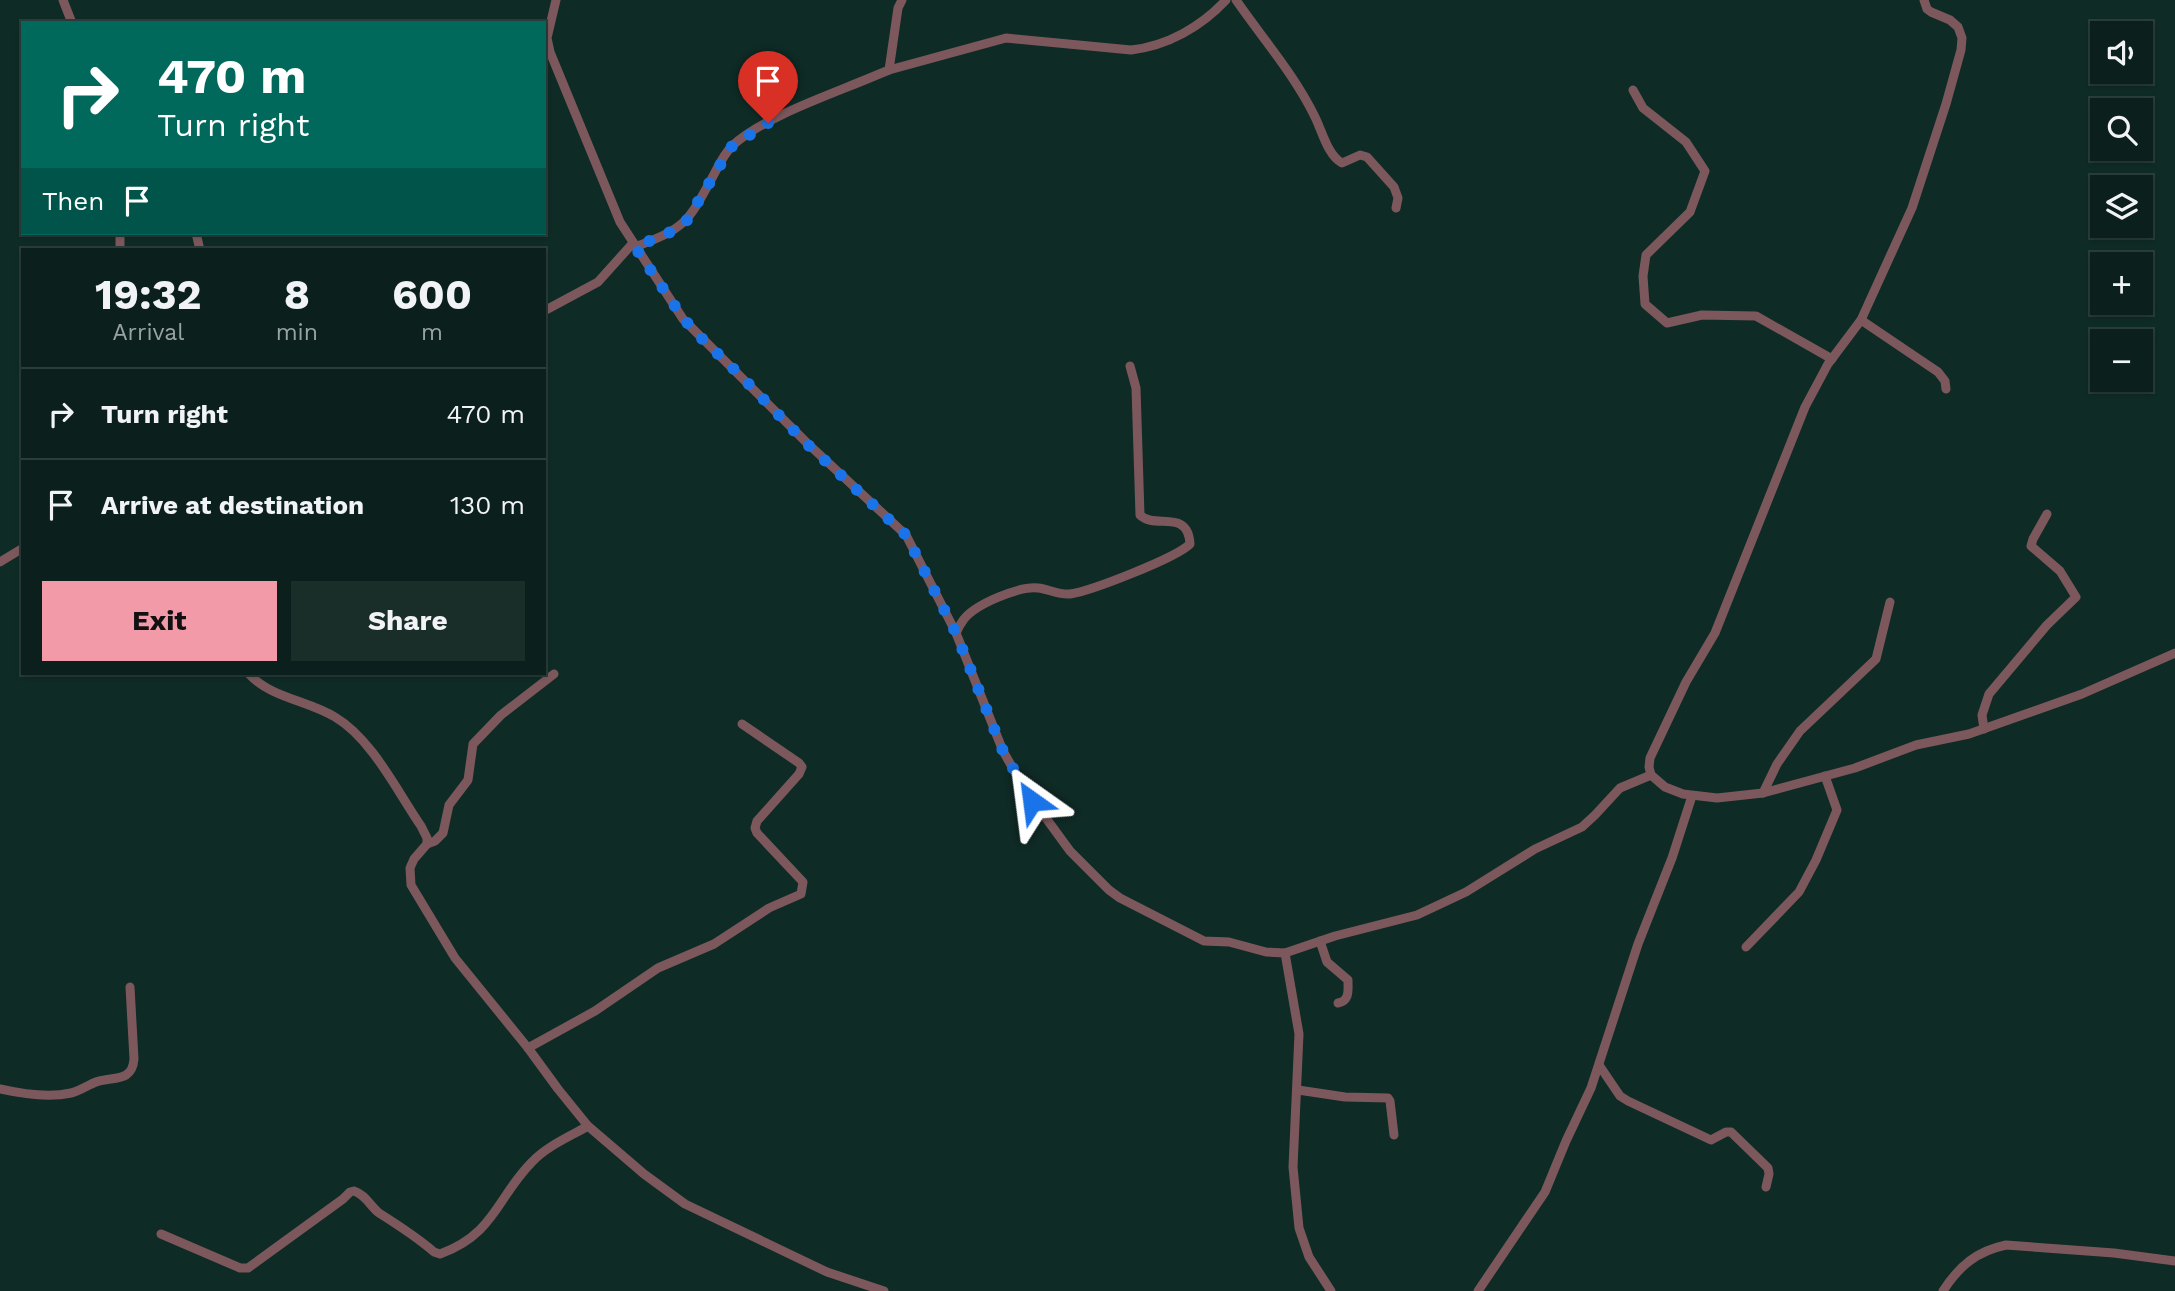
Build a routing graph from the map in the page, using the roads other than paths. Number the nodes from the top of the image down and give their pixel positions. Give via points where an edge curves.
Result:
1 (63, 0) edge
2 (556, 0) edge
3 (902, 0) edge
4 (1226, 0) edge
5 (1236, 0) edge
6 (1924, 0) edge
7 (71, 21) edge
8 (889, 70) junction
9 (1633, 90) dead end
10 (1396, 208) dead end
11 (634, 245) junction
12 (546, 310) edge
13 (1861, 320) junction
14 (1832, 359) junction
15 (1130, 366) dead end
16 (1946, 389) dead end
17 (2047, 514) dead end
18 (21, 549) edge
19 (0, 562) edge
20 (1890, 602) dead end
21 (956, 633) junction
22 (2175, 653) edge
23 (554, 674) dead end
24 (250, 675) edge
25 (742, 724) dead end
26 (1984, 729) junction
27 (1651, 775) junction
28 (1825, 776) junction
29 (1763, 793) junction
30 (1692, 796) junction
31 (426, 844) junction
32 (1320, 941) junction
33 (1746, 947) dead end
34 (1285, 953) junction
35 (130, 987) dead end
36 (1338, 1003) dead end
37 (528, 1048) junction
38 (1600, 1065) junction
39 (0, 1088) edge
40 (1298, 1090) junction
41 (588, 1126) junction
42 (1394, 1135) dead end
43 (1766, 1187) dead end
44 (162, 1234) dead end
45 (2175, 1261) edge
46 (884, 1291) edge
47 (1331, 1291) edge
48 (1478, 1291) edge
49 (1943, 1291) edge

1 - 7 street
2 - 11 street via 547,38 550,52 615,211
3 - 8 street
4 - 8 street via 1182,35 1142,49 1006,38
5 - 10 street via 1291,75 1333,155 1342,163 1360,155 1367,157 1394,187
6 - 13 street via 1927,9 1958,27 1961,50 1912,208
8 - 11 street via 768,123 736,143 687,220 673,231
9 - 14 street via 1643,108 1686,142 1705,172 1690,212 1646,256 1645,303 1667,323 1702,315 1756,316
11 - 12 street via 598,282
11 - 21 street via 696,333 906,535
13 - 14 street
13 - 16 street via 1938,372
14 - 27 street via 1805,407 1715,633 1650,758
15 - 21 street via 1136,388 1138,511 1145,520 1178,523 1191,544 1168,558 1076,592 1059,594 1035,588 999,597 971,612
17 - 26 street via 2031,547 2060,571 2076,597 1989,694 1982,715
18 - 19 street
20 - 29 street via 1876,659 1800,731
21 - 34 street via 998,739 1024,788 1070,851 1109,890 1204,941
22 - 26 street
23 - 31 street via 501,715 473,744 468,780 449,805 443,834
24 - 31 street via 271,691 316,707 352,729 421,827
25 - 37 street via 802,767 755,828 803,882 800,894 713,944 658,968 595,1012
26 - 28 street via 1916,745
27 - 30 street via 1665,787
27 - 32 street via 1617,791 1582,827 1535,849 1466,892 1417,915
28 - 29 street
28 - 33 street via 1836,810 1816,860 1795,898
29 - 30 street
30 - 38 street
31 - 37 street via 410,868 411,885 454,958
32 - 34 street
32 - 36 street via 1326,962 1348,980 1346,998
34 - 40 street via 1298,1021
35 - 39 street via 134,1059 130,1073 71,1093 46,1095
37 - 41 street
38 - 43 street via 1628,1101 1711,1140 1731,1132 1768,1168
38 - 48 street via 1545,1192
40 - 42 street via 1388,1098
40 - 47 street via 1293,1167 1300,1228 1309,1257
41 - 44 street via 538,1156 491,1220 440,1254 354,1191 248,1268
41 - 46 street via 685,1204 827,1272
45 - 49 street via 2006,1245 1962,1265

